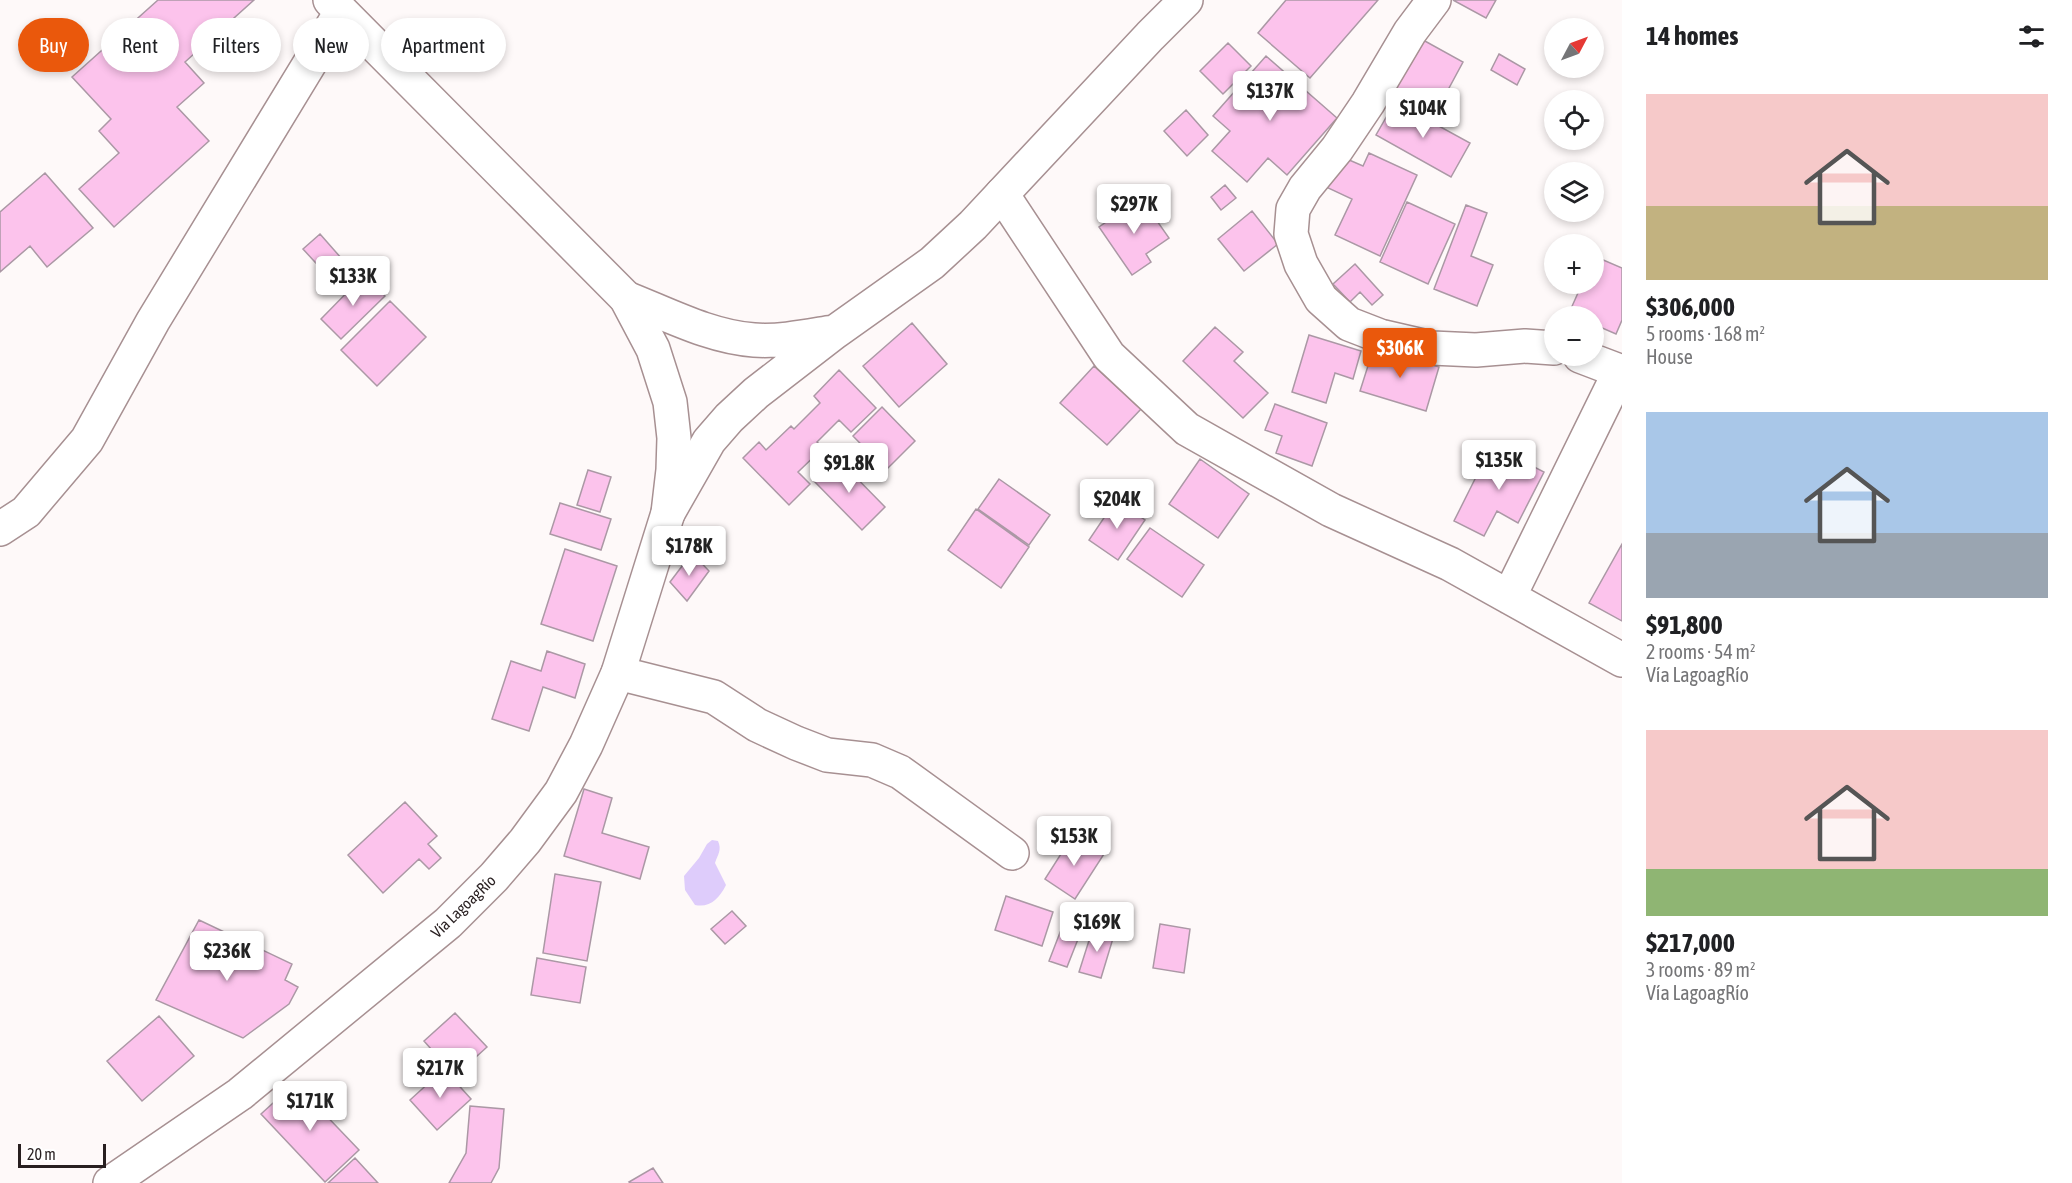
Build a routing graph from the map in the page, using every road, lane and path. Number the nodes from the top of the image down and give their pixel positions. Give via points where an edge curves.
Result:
1 (1186, 0) edge
2 (1434, 0) edge
3 (335, 6) edge
4 (1002, 194) junction
5 (626, 298) junction
6 (835, 332) junction
7 (1544, 347) edge
8 (1604, 365) edge
9 (1621, 372) edge
10 (668, 513) junction
11 (0, 529) edge
12 (1509, 597) junction
13 (1622, 660) edge
14 (618, 673) junction
15 (1012, 853) dead end
16 (110, 1183) edge

1 - 4 main road
2 - 7 main road via 1337,149 1305,188 1293,209 1294,244 1321,299 1349,324 1432,348
3 - 5 main road
3 - 11 main road via 87,440 26,512
4 - 6 main road via 932,263
4 - 12 main road via 1109,356 1187,429 1331,510 1450,564
5 - 6 main road via 691,325 736,338 756,340
5 - 10 main road via 653,349 670,402 674,438
6 - 10 main road via 729,418 703,451
8 - 9 main road
9 - 12 main road
10 - 14 main road, Vía LagoagRío
12 - 13 main road
14 - 15 main road via 714,697 757,725 796,743 827,755 872,760 900,772
14 - 16 main road, Vía LagoagRío via 561,792 487,884 448,923 240,1094

